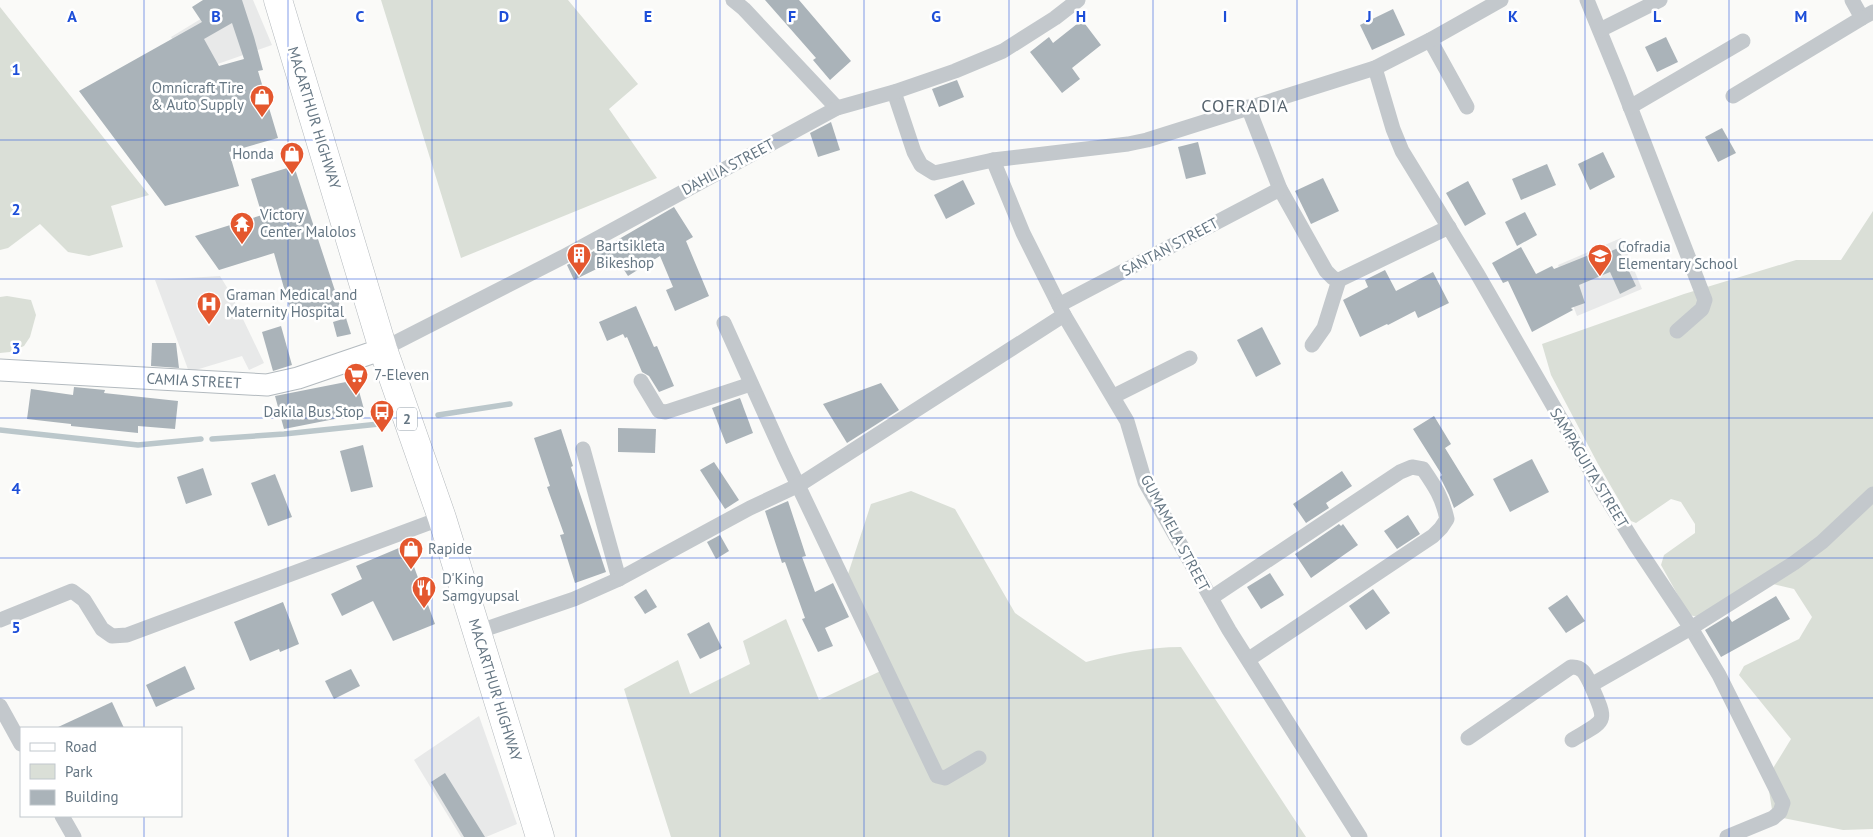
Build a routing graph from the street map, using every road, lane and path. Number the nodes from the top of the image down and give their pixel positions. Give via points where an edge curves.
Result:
1 (278, 0) edge
2 (733, 0) edge
3 (1501, 0) edge
4 (1587, 0) edge
5 (1660, 0) edge
6 (1852, 0) edge
7 (1072, 2) edge
8 (1867, 15) edge
9 (1600, 30) junction
10 (1430, 40) junction
11 (1743, 41) dead end
12 (1375, 68) junction
13 (894, 92) junction
14 (1733, 96) dead end
15 (1630, 106) junction
16 (1248, 107) junction
17 (1467, 107) dead end
18 (836, 108) junction
19 (993, 160) junction
20 (1280, 189) junction
21 (1449, 227) junction
22 (1339, 280) junction
23 (1061, 310) junction
24 (724, 323) dead end
25 (1677, 331) dead end
26 (1312, 345) dead end
27 (383, 349) junction
28 (1190, 358) dead end
29 (0, 370) edge
30 (641, 381) dead end
31 (751, 384) junction
32 (1114, 396) junction
33 (583, 449) dead end
34 (799, 485) junction
35 (1873, 494) edge
36 (442, 518) junction
37 (618, 579) junction
38 (1211, 598) junction
39 (0, 620) edge
40 (1691, 628) junction
41 (477, 632) junction
42 (1249, 659) junction
43 (1591, 685) junction
44 (0, 706) edge
45 (1468, 738) dead end
46 (1572, 740) dead end
47 (20, 742) edge
48 (979, 758) dead end
49 (63, 817) edge
50 (74, 837) edge
51 (540, 837) edge
52 (1360, 837) edge
53 (1727, 837) edge

1 - 27 highway, MACARTHUR HIGHWAY / 2
2 - 18 street
3 - 10 street
4 - 9 street
5 - 9 street
6 - 8 street
7 - 13 street, DAHLIA STREET via 1055,18 1003,51
8 - 14 street
9 - 15 street
10 - 12 street
10 - 17 street
11 - 15 street
12 - 16 street
12 - 21 street, SAMPAGUITA STREET via 1402,151
13 - 18 street, DAHLIA STREET
13 - 19 street via 921,165 934,173
15 - 25 street via 1705,300 1702,308
16 - 19 street via 1147,140
16 - 20 street
18 - 27 street, DAHLIA STREET via 563,257
19 - 23 street, GUMAMELA STREET via 1022,233
20 - 22 street via 1326,271
20 - 23 street, SANTAN STREET
21 - 22 street
21 - 40 street, SAMPAGUITA STREET via 1601,489
22 - 26 street via 1324,328
23 - 32 street, GUMAMELA STREET
23 - 34 street, SANTAN STREET
24 - 31 street
27 - 29 street, CAMIA STREET via 298,378 267,385
27 - 36 highway, MACARTHUR HIGHWAY / 2
28 - 32 street
30 - 31 street via 659,411 666,412
31 - 34 street
32 - 38 street, GUMAMELA STREET via 1127,421 1145,482
33 - 37 street
34 - 37 street, SANTAN STREET
34 - 48 street via 938,776 945,778
35 - 40 street via 1815,548
36 - 39 street via 127,635 112,636 102,629 84,600 72,591
36 - 41 highway, MACARTHUR HIGHWAY / 2
37 - 41 street, SANTAN STREET via 574,599
38 - 42 street, GUMAMELA STREET
38 - 42 street via 1400,472 1412,467 1423,469 1432,482 1442,500 1447,519 1441,528
40 - 43 street
40 - 53 street, SAMPAGUITA STREET via 1719,675 1783,803 1773,818
41 - 51 highway, MACARTHUR HIGHWAY / 2
42 - 52 street, GUMAMELA STREET
43 - 45 street via 1583,670 1578,666 1571,667
43 - 46 street via 1603,717 1600,724
44 - 47 street
49 - 50 street

